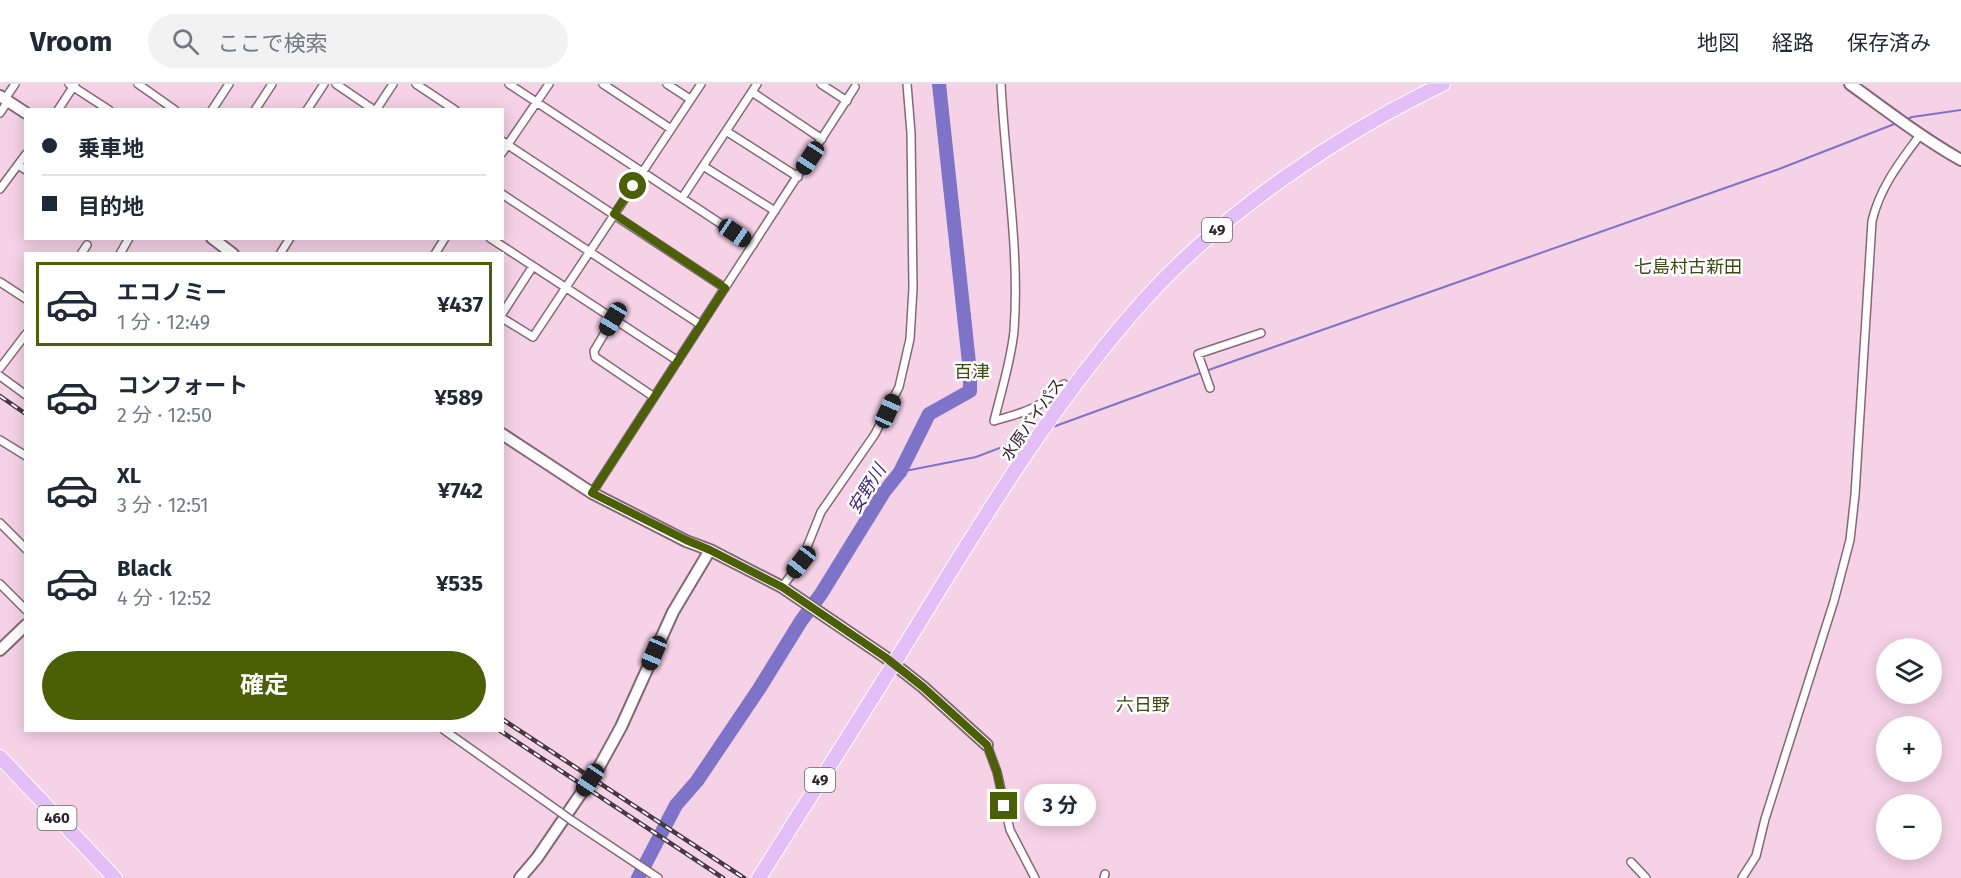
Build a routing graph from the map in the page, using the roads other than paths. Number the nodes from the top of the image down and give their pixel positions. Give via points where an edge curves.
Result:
1 (15, 84) edge
2 (138, 84) edge
3 (272, 84) edge
4 (324, 84) edge
5 (336, 84) edge
6 (393, 84) edge
7 (416, 84) edge
8 (509, 84) edge
9 (549, 84) edge
10 (603, 84) edge
11 (667, 84) edge
12 (701, 84) edge
13 (757, 84) edge
14 (822, 84) edge
15 (907, 84) edge
16 (1000, 84) edge
17 (1443, 84) edge
18 (1850, 84) edge
19 (72, 85) edge
20 (225, 85) edge
21 (855, 87) dead end
22 (752, 92) junction
23 (4, 99) edge
24 (690, 99) junction
25 (847, 100) junction
26 (537, 102) junction
27 (59, 108) edge
28 (106, 108) edge
29 (173, 108) edge
30 (213, 108) edge
31 (256, 108) edge
32 (308, 108) edge
33 (372, 108) edge
34 (376, 108) edge
35 (452, 108) edge
36 (24, 112) edge
37 (0, 113) edge
38 (671, 129) junction
39 (726, 131) junction
40 (1916, 132) junction
41 (822, 139) junction
42 (505, 143) edge
43 (24, 157) edge
44 (1961, 160) edge
45 (18, 165) junction
46 (703, 166) junction
47 (24, 169) edge
48 (642, 172) junction
49 (798, 177) junction
50 (0, 189) edge
51 (504, 195) edge
52 (682, 198) junction
53 (775, 211) junction
54 (614, 214) junction
55 (215, 240) edge
56 (493, 240) edge
57 (87, 244) dead end
58 (753, 245) junction
59 (82, 252) edge
60 (230, 252) edge
61 (590, 252) junction
62 (533, 267) junction
63 (0, 282) edge
64 (566, 288) junction
65 (725, 288) junction
66 (24, 298) edge
67 (504, 313) edge
68 (504, 317) edge
69 (613, 319) junction
70 (701, 325) junction
71 (1261, 333) dead end
72 (24, 337) edge
73 (678, 361) junction
74 (0, 368) edge
75 (0, 376) edge
76 (1064, 384) dead end
77 (1210, 388) dead end
78 (24, 393) edge
79 (654, 398) junction
80 (504, 435) edge
81 (0, 440) edge
82 (24, 455) edge
83 (592, 493) junction
84 (0, 523) edge
85 (24, 547) edge
86 (710, 550) junction
87 (0, 584) edge
88 (786, 591) junction
89 (24, 608) edge
90 (24, 627) edge
91 (0, 650) edge
92 (447, 732) edge
93 (985, 742) joint
94 (0, 757) edge
95 (1631, 862) dead end
96 (115, 878) edge
97 (520, 878) edge
98 (658, 878) edge
99 (759, 878) edge
100 (1035, 878) edge
101 (1646, 878) edge
102 (1743, 878) edge

1 - 23 street
2 - 29 street
3 - 31 street
4 - 32 street
5 - 33 street
6 - 34 street
7 - 35 street
8 - 26 street
9 - 26 street
10 - 38 street
11 - 24 street
12 - 24 street
13 - 22 street
14 - 25 street
15 - 88 street via 913,288 910,339 899,387 875,434 821,512
16 - 76 street via 1012,219 1014,333 994,421 1036,408
17 - 99 highway, 水原バイパス / 49, bridge via 1368,123 1304,166 1215,231 1148,296 1091,364 982,521
18 - 40 street
19 - 27 street
19 - 28 street
20 - 30 street
21 - 25 street
22 - 39 street
22 - 41 street
23 - 36 street
23 - 37 street
24 - 38 street
25 - 41 street
26 - 42 street
26 - 48 street
38 - 48 street
39 - 46 street
39 - 49 street
40 - 44 street
40 - 102 street via 1879,195 1872,221 1850,540 1756,856
41 - 49 street
42 - 54 street
43 - 45 street
45 - 47 street
45 - 50 street
46 - 52 street
46 - 53 street
48 - 52 street
48 - 54 street
49 - 53 street
51 - 61 street
52 - 58 street
53 - 58 street
54 - 61 street
54 - 65 street
55 - 60 street
56 - 62 street
57 - 59 street
58 - 65 street
61 - 64 street
61 - 70 street
62 - 64 street
62 - 67 street
63 - 66 street
64 - 68 street via 533,337
64 - 69 street
65 - 70 street
69 - 73 street
69 - 79 street via 594,351 595,357
70 - 73 street
71 - 77 street via 1198,354
72 - 74 street
73 - 79 street
75 - 78 street
79 - 83 street
80 - 83 street
81 - 82 street
83 - 86 street
84 - 85 street
86 - 88 street
86 - 97 street via 673,612 599,767
87 - 89 street
88 - 93 street via 923,687
90 - 91 street
92 - 98 street, bridge
93 - 100 street via 997,772 1010,830
94 - 96 highway, 460
95 - 101 street

